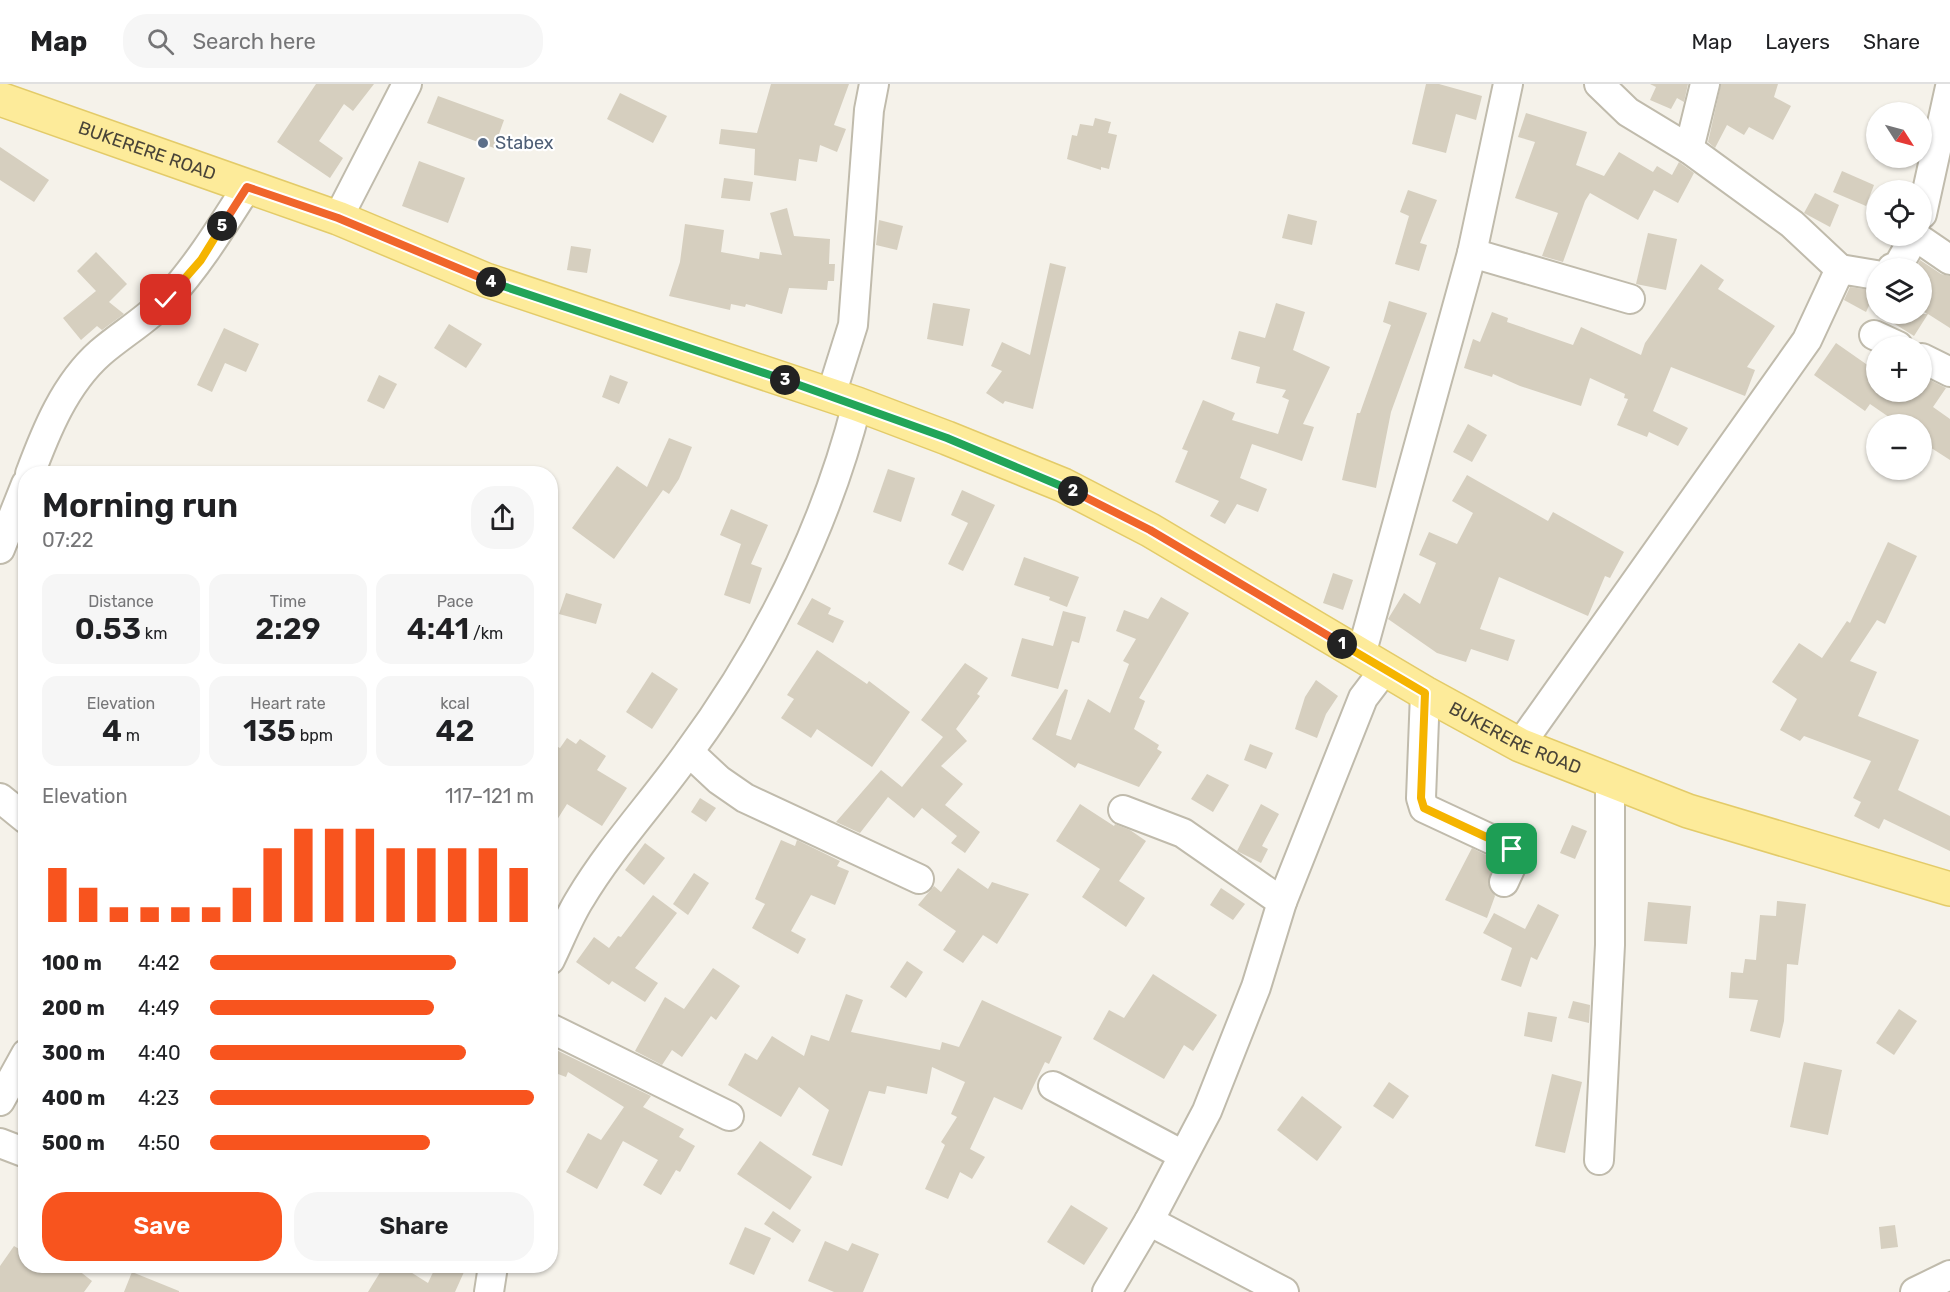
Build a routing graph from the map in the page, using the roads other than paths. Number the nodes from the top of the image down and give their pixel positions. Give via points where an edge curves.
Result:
1 (407, 84) edge
2 (874, 84) edge
3 (1508, 84) edge
4 (1599, 84) edge
5 (1705, 84) edge
6 (1950, 87) edge
7 (0, 99) edge
8 (1689, 149) junction
9 (1929, 180) edge
10 (247, 187) junction
11 (338, 218) junction
12 (1930, 246) edge
13 (1472, 253) junction
14 (1950, 260) edge
15 (1840, 268) junction
16 (1866, 272) edge
17 (1630, 299) dead end
18 (1932, 363) edge
19 (1950, 372) edge
20 (844, 399) junction
21 (33, 466) edge
22 (18, 504) edge
23 (0, 549) edge
24 (1373, 662) junction
25 (1425, 693) junction
26 (1520, 745) junction
27 (689, 752) junction
28 (1610, 780) junction
29 (0, 798) edge
30 (1123, 810) dead end
31 (18, 813) edge
32 (919, 879) dead end
33 (1504, 882) dead end
34 (1950, 889) edge
35 (1282, 902) junction
36 (558, 943) edge
37 (558, 1032) edge
38 (18, 1068) edge
39 (1053, 1086) dead end
40 (0, 1101) edge
41 (729, 1116) dead end
42 (0, 1143) edge
43 (18, 1150) edge
44 (1183, 1155) junction
45 (1599, 1160) dead end
46 (1149, 1221) junction
47 (492, 1273) edge
48 (1950, 1275) edge
49 (489, 1292) edge
50 (1107, 1292) edge
51 (1284, 1292) edge
52 (1915, 1292) edge

1 - 11 street
2 - 20 street
3 - 13 street
4 - 8 street via 1628,112
5 - 8 street
6 - 9 street
7 - 10 main road, BUKERERE ROAD
8 - 15 street via 1792,224
10 - 11 main road, BUKERERE ROAD
10 - 21 street via 201,260 173,292 99,354 77,378 47,429
11 - 20 main road, BUKERERE ROAD via 486,280
12 - 14 street
13 - 17 street
13 - 24 street
15 - 16 street
15 - 26 street via 1807,340
18 - 19 street
20 - 24 main road, BUKERERE ROAD via 1063,486 1150,530
20 - 27 street via 847,441 807,549 783,603
22 - 23 street
24 - 25 main road, BUKERERE ROAD
24 - 35 street via 1363,698
25 - 26 main road, BUKERERE ROAD
25 - 33 street via 1421,798 1424,808 1512,849 1516,856
26 - 28 main road, BUKERERE ROAD
27 - 32 street via 718,780 745,798
27 - 36 street via 579,900
28 - 34 main road, BUKERERE ROAD via 1688,811
28 - 45 street via 1610,945
29 - 31 street
30 - 35 street via 1183,832
35 - 44 street via 1256,987 1207,1111
37 - 41 street
38 - 40 street
39 - 44 street
42 - 43 street
44 - 46 street
46 - 50 street
46 - 51 street
47 - 49 street
48 - 52 street

